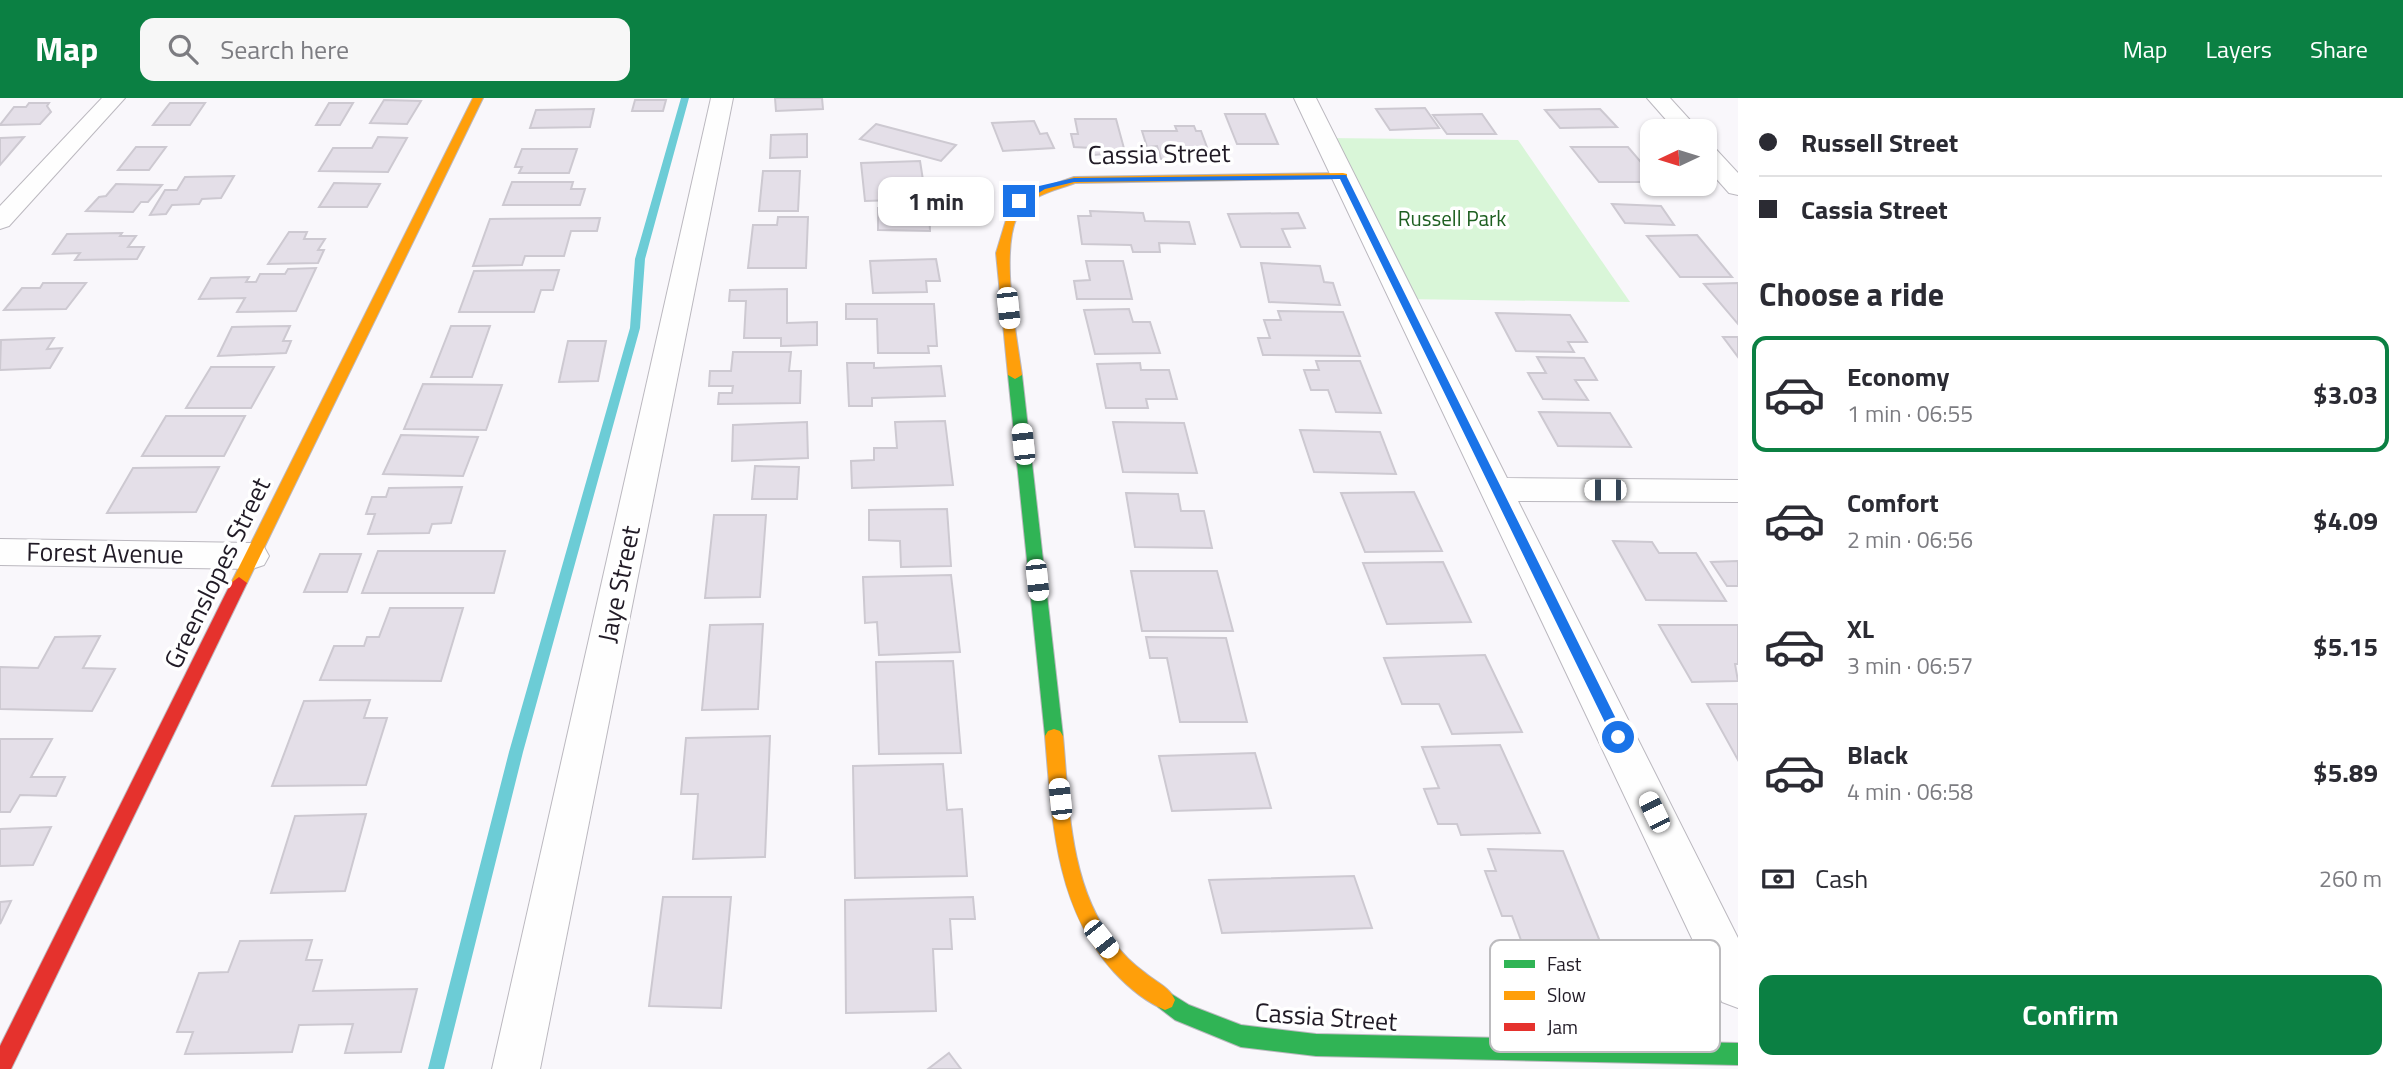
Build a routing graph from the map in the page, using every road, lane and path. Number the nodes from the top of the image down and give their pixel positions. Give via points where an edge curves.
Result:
1 (114, 98) edge
2 (478, 98) edge
3 (722, 98) edge
4 (1305, 98) edge
5 (1658, 98) edge
6 (1677, 119) edge
7 (1717, 165) edge
8 (1343, 176) junction
9 (1738, 188) edge
10 (0, 221) edge
11 (1498, 489) junction
12 (1738, 491) edge
13 (0, 552) edge
14 (252, 556) junction
15 (1716, 940) edge
16 (1720, 949) edge
17 (1738, 986) edge
18 (1490, 1049) edge
19 (1644, 1052) edge
20 (1738, 1054) edge
21 (0, 1069) edge
22 (516, 1069) edge

1 - 10 street
2 - 14 street, Greenslopes Street
3 - 22 street, Jaye Street
4 - 8 street
5 - 6 street
7 - 9 street
8 - 11 street
8 - 18 street, Cassia Street via 1074,180 1042,187 1019,201 1006,225 1002,253 1066,853 1089,923 1125,970 1182,1013 1241,1036 1315,1045
11 - 12 street
11 - 15 street
13 - 14 street, Forest Avenue
14 - 21 street, Greenslopes Street
16 - 17 street
19 - 20 street, Cassia Street

